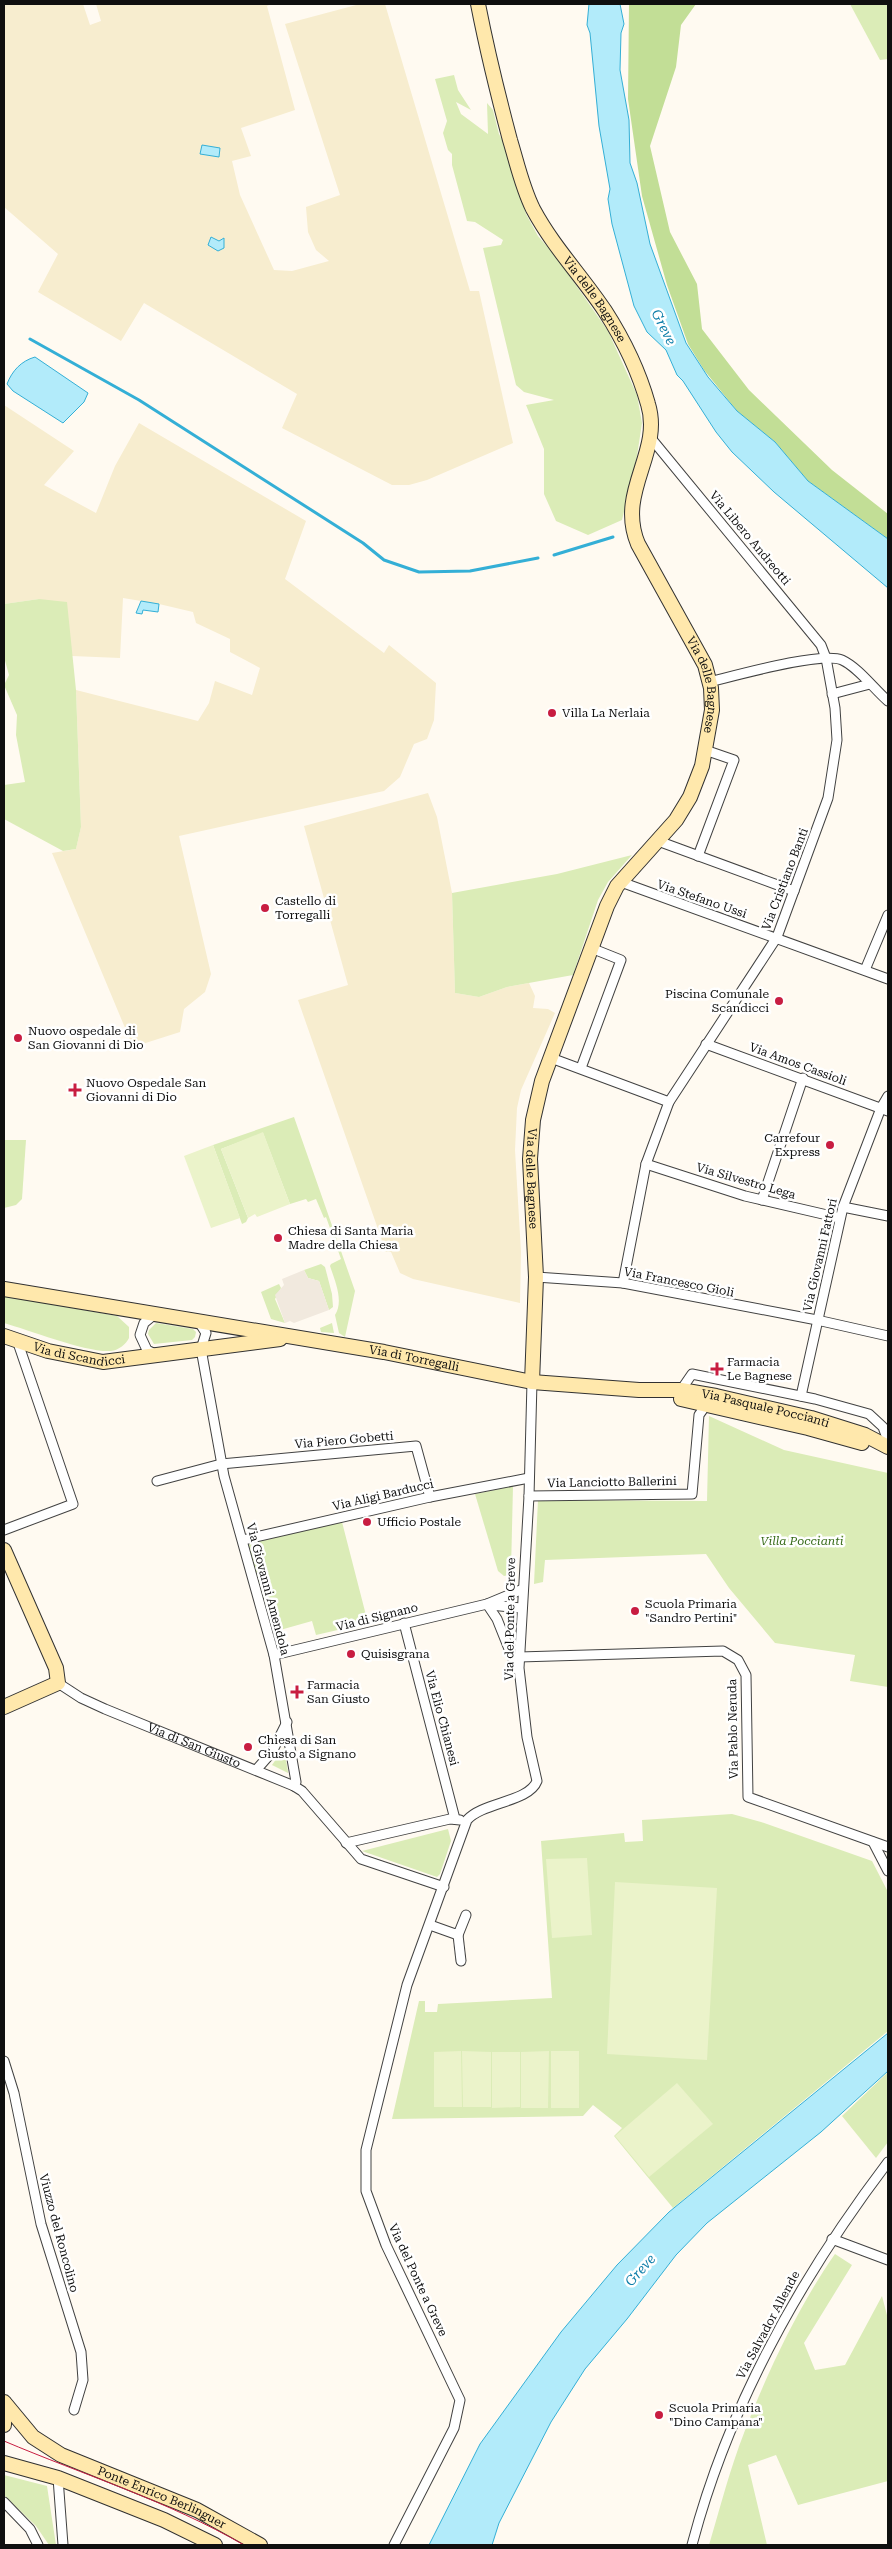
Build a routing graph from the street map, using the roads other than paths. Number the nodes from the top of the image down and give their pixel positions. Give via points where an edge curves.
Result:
1 (478, 4) edge
2 (650, 437) junction
3 (826, 658) junction
4 (709, 682) junction
5 (870, 684) junction
6 (832, 694) junction
7 (888, 701) edge
8 (705, 750) junction
9 (658, 841) junction
10 (698, 856) junction
11 (621, 882) junction
12 (794, 891) junction
13 (888, 916) edge
14 (776, 937) junction
15 (591, 948) junction
16 (865, 970) junction
17 (888, 979) edge
18 (706, 1044) junction
19 (551, 1058) junction
20 (581, 1068) junction
21 (803, 1078) junction
22 (888, 1096) edge
23 (669, 1102) junction
24 (884, 1110) edge
25 (646, 1164) junction
26 (762, 1200) junction
27 (843, 1207) junction
28 (888, 1216) edge
29 (840, 1218) junction
30 (536, 1277) junction
31 (623, 1283) junction
32 (4, 1289) edge
33 (155, 1314) junction
34 (817, 1320) junction
35 (199, 1322) junction
36 (888, 1336) edge
37 (10, 1338) edge
38 (296, 1338) junction
39 (201, 1349) junction
40 (155, 1354) junction
41 (532, 1382) junction
42 (744, 1385) junction
43 (640, 1390) junction
44 (681, 1390) junction
45 (801, 1396) junction
46 (706, 1404) junction
47 (742, 1408) junction
48 (888, 1447) edge
49 (221, 1464) junction
50 (529, 1478) junction
51 (157, 1481) dead end
52 (529, 1496) junction
53 (430, 1497) junction
54 (4, 1530) edge
55 (243, 1540) junction
56 (4, 1550) edge
57 (523, 1589) junction
58 (487, 1604) junction
59 (522, 1608) junction
60 (404, 1623) junction
61 (274, 1655) junction
62 (520, 1657) junction
63 (520, 1676) junction
64 (58, 1683) junction
65 (4, 1707) edge
66 (287, 1721) junction
67 (257, 1770) junction
68 (298, 1788) junction
69 (456, 1819) junction
70 (467, 1820) junction
71 (873, 1842) junction
72 (346, 1843) junction
73 (888, 1847) edge
74 (888, 1871) edge
75 (444, 1887) junction
76 (466, 1915) dead end
77 (430, 1925) junction
78 (458, 1935) junction
79 (461, 1961) dead end
80 (4, 2061) edge
81 (888, 2162) edge
82 (832, 2239) junction
83 (888, 2260) edge
84 (4, 2403) edge
85 (74, 2410) dead end
86 (4, 2425) edge
87 (4, 2463) edge
88 (58, 2478) junction
89 (4, 2502) edge
90 (39, 2542) edge
91 (63, 2545) edge
92 (215, 2545) edge
93 (260, 2545) edge
94 (394, 2545) edge
95 (692, 2545) edge

1 - 2 main road, Via delle Bagnese via 500,104 526,192 550,238 605,311 627,351 650,409
2 - 3 street, Via Libero Andreotti via 804,623 821,645
2 - 4 main road, Via delle Bagnese via 631,506 632,527 638,544 705,665
3 - 4 street via 778,665
3 - 5 street via 837,658 847,663
3 - 6 street, Via Cristiano Banti
4 - 8 main road, Via delle Bagnese via 712,710
5 - 6 street
5 - 7 street
6 - 12 street, Via Cristiano Banti via 837,740 828,798
8 - 9 main road, Via delle Bagnese via 690,797
8 - 10 street via 734,760
9 - 10 street
9 - 11 main road, Via delle Bagnese
10 - 12 street
11 - 14 street, Via Stefano Ussi via 703,914
11 - 15 main road, Via delle Bagnese via 606,906
12 - 14 street, Via Cristiano Banti
13 - 16 street
14 - 16 street, Via Stefano Ussi
14 - 18 street, Via Cristiano Banti
15 - 19 main road, Via delle Bagnese
15 - 20 street via 621,960
16 - 17 street, Via Stefano Ussi
18 - 21 street, Via Amos Cassioli
18 - 23 street, Via Cristiano Banti
19 - 20 street
19 - 30 main road, Via delle Bagnese via 536,1103 531,1142
20 - 23 street
21 - 24 street, Via Amos Cassioli
21 - 26 street
22 - 24 street, Via Giovanni Fattori
23 - 25 street, Via Cristiano Banti
24 - 27 street, Via Giovanni Fattori
25 - 26 street, Via Silvestro Lega
25 - 31 street, Via Cristiano Banti
26 - 29 street, Via Silvestro Lega
27 - 28 street
27 - 29 street, Via Giovanni Fattori
29 - 34 street, Via Giovanni Fattori
30 - 31 street, Via Francesco Gioli
30 - 41 main road, Via delle Bagnese
31 - 34 street, Via Francesco Gioli
32 - 33 main road, Via di Torregalli
33 - 35 main road, Via di Torregalli
33 - 40 street, Via di Scandicci via 146,1320 140,1332 144,1347
34 - 36 street, Via Francesco Gioli
34 - 45 street, Via Giovanni Fattori
35 - 38 main road, Via di Torregalli
35 - 39 street via 206,1334
37 - 40 main road, Via di Scandicci via 48,1351 98,1362
37 - 54 street via 73,1504
38 - 39 main road, Via di Torregalli
38 - 41 main road, Via di Torregalli
39 - 40 main road, Via di Scandicci
39 - 49 street, Via Giovanni Amendola
41 - 43 main road, Via Pasquale Poccianti
41 - 50 street, Via del Ponte a Greve
42 - 44 street via 692,1374
42 - 45 street
42 - 47 street
43 - 44 main road, Via Pasquale Poccianti
43 - 46 main road, Via Pasquale Poccianti
44 - 47 main road, Via Pasquale Poccianti
45 - 48 street via 872,1416 886,1432
46 - 47 main road, Via Pasquale Poccianti
46 - 52 street, Via Lanciotto Ballerini via 698,1415 692,1494
47 - 48 main road, Via Pasquale Poccianti via 811,1418 865,1435
49 - 51 street
49 - 53 street, Via Piero Gobetti via 416,1446
49 - 55 street, Via Giovanni Amendola
50 - 52 street, Via del Ponte a Greve
50 - 53 street, Via Aligi Barducci
52 - 57 street, Via del Ponte a Greve
53 - 55 street, Via Aligi Barducci
55 - 61 street, Via Giovanni Amendola
56 - 64 main road via 56,1668
57 - 58 street
57 - 59 street, Via del Ponte a Greve
58 - 59 street
58 - 60 street, Via di Signano
58 - 63 street via 497,1619
59 - 62 street, Via del Ponte a Greve
60 - 61 street, Via di Signano
60 - 69 street, Via Elio Chianesi
61 - 66 street, Via Giovanni Amendola
62 - 63 street, Via del Ponte a Greve
62 - 71 street, Via Pablo Neruda via 723,1651 738,1660 746,1675 748,1797
63 - 70 street, Via del Ponte a Greve via 527,1737 537,1782 523,1794 478,1810
64 - 65 main road
64 - 67 street, Via di San Giusto via 104,1709
66 - 67 street via 272,1752
66 - 68 street, Via Giovanni Amendola
67 - 68 street, Via di San Giusto
68 - 72 street, Via di San Giusto
69 - 70 street
69 - 72 street
70 - 75 street, Via del Ponte a Greve
71 - 73 street, Via Pablo Neruda
71 - 74 street
72 - 75 street, Via di San Giusto via 368,1862
75 - 77 street, Via del Ponte a Greve
76 - 78 street
77 - 78 street
77 - 94 street, Via del Ponte a Greve via 407,1985 366,2150 366,2191 386,2245 458,2394 460,2405 454,2428
78 - 79 street
80 - 85 street, Viuzzo del Roncolino via 14,2093 41,2224 81,2352 83,2380
81 - 82 street, Via Salvador Allende
82 - 83 street
82 - 95 street, Via Salvador Allende via 762,2358 716,2470
84 - 86 main road
84 - 93 main road, Ponte Enrico Berlinguer via 33,2437 60,2455 197,2510
87 - 88 main road, Ponte Enrico Berlinguer
88 - 91 street
88 - 92 main road, Ponte Enrico Berlinguer via 164,2520
89 - 90 street

